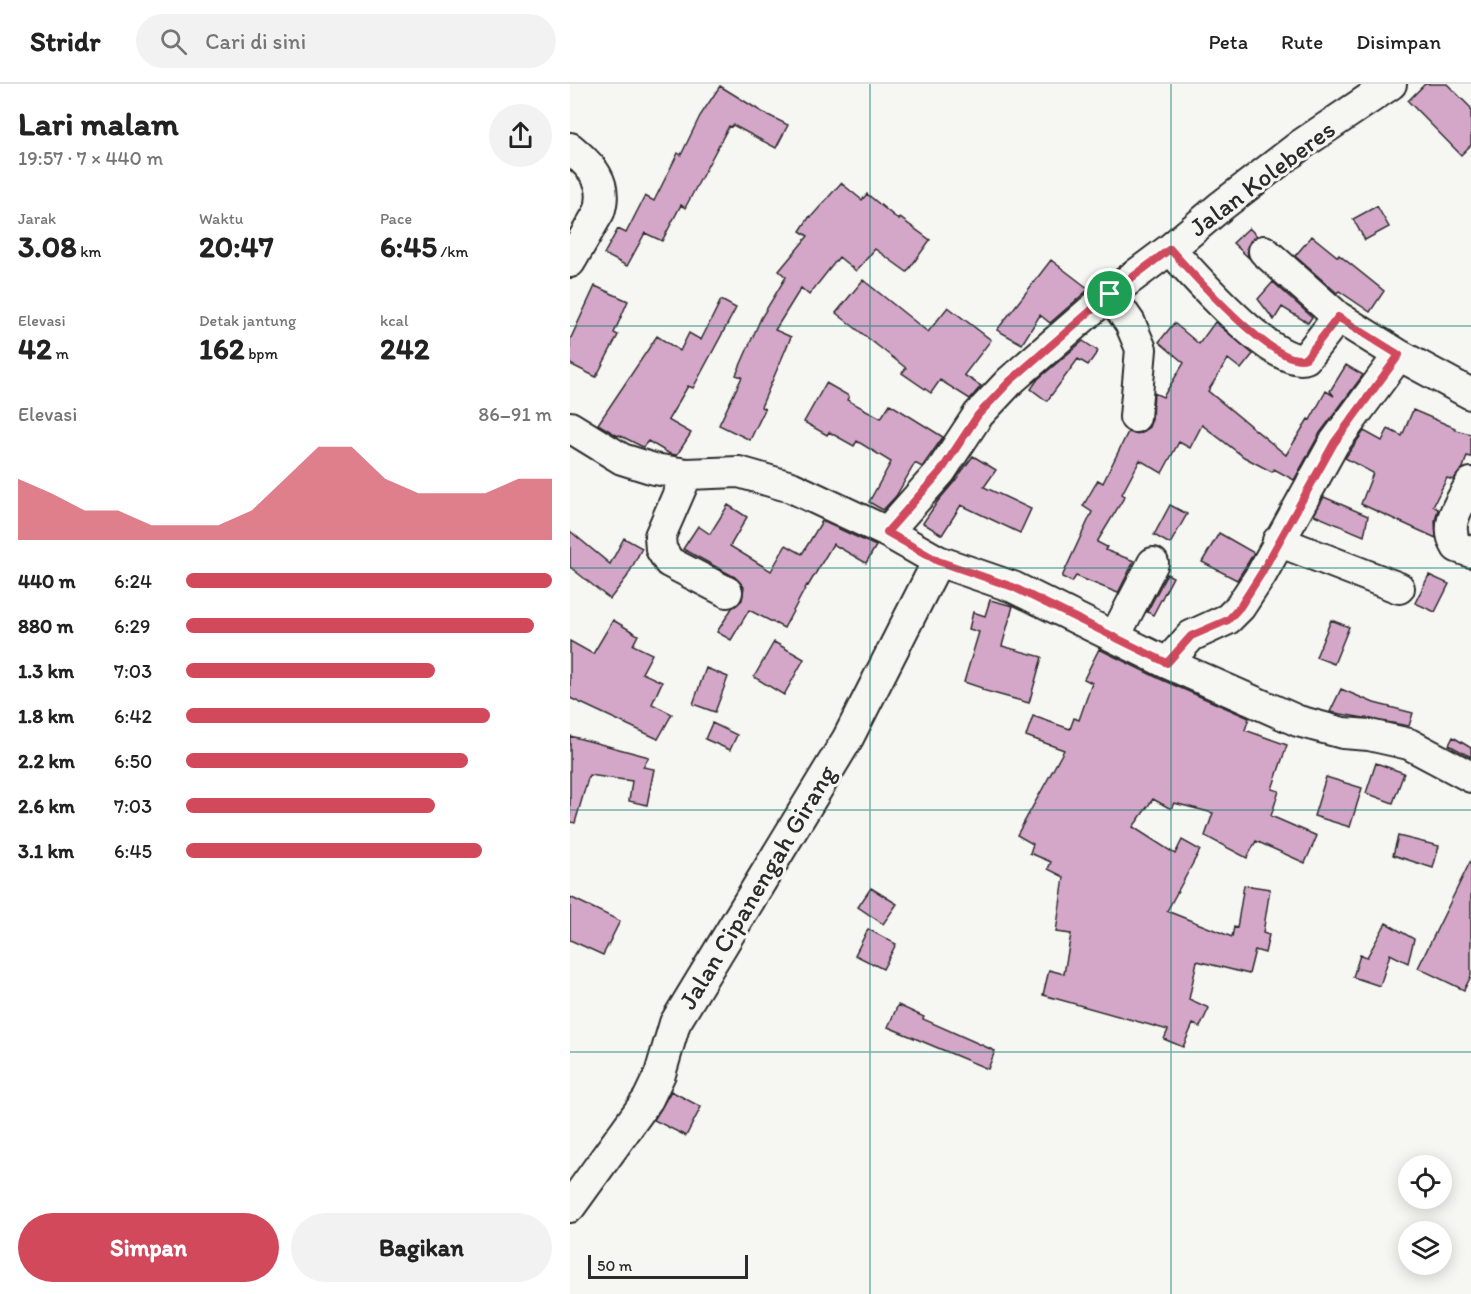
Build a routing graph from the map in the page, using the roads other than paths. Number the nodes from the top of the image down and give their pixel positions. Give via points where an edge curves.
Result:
1 (1391, 84) edge
2 (570, 148) edge
3 (573, 249) edge
4 (1170, 249) junction
5 (1264, 251) dead end
6 (1110, 294) junction
7 (1338, 317) junction
8 (1399, 355) junction
9 (1471, 393) edge
10 (1135, 417) dead end
11 (570, 427) edge
12 (687, 474) junction
13 (1471, 483) edge
14 (887, 532) junction
15 (1278, 541) junction
16 (1471, 552) edge
17 (938, 561) junction
18 (1153, 563) dead end
19 (1399, 588) dead end
20 (727, 592) dead end
21 (1115, 636) junction
22 (1167, 663) junction
23 (1471, 777) edge
24 (570, 1207) edge

1 - 4 street, Jalan Koleberes via 1302,144
2 - 3 street via 598,175 602,188 599,212
4 - 6 street, Jalan Koleberes
4 - 7 street via 1235,319 1289,357 1306,358
5 - 7 street
6 - 10 street via 1130,323 1141,349
6 - 14 street, Jalan Koleberes via 1010,381 978,415 941,471
7 - 8 street
8 - 9 street
8 - 15 street via 1334,443
11 - 12 street via 622,459
12 - 14 street via 738,472 754,476 791,487
12 - 20 street via 660,536 661,549 669,562
13 - 16 street via 1450,528 1457,548
14 - 17 street
15 - 19 street
15 - 22 street via 1240,607 1228,620 1191,636
17 - 21 street via 1013,587
17 - 24 street, Jalan Cipanengah Girang via 848,738 675,1023 648,1099
18 - 21 street
21 - 22 street
22 - 23 street via 1298,721 1409,744

